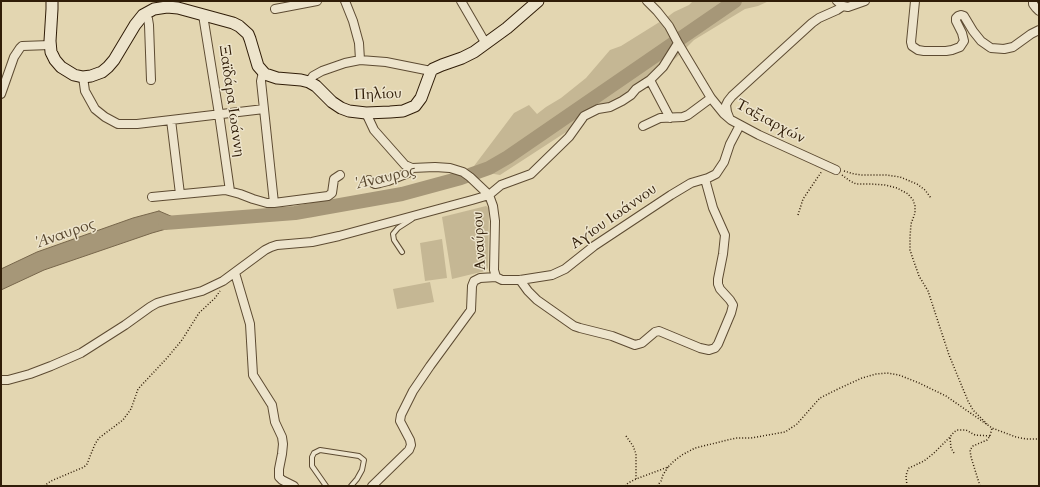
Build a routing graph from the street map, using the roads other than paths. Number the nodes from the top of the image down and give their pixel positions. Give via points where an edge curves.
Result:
1 (52, 1) edge
2 (317, 1) edge
3 (345, 1) edge
4 (461, 1) edge
5 (538, 1) edge
6 (647, 1) edge
7 (865, 1) edge
8 (915, 1) edge
9 (1034, 1) edge
10 (840, 3) edge
11 (169, 4) edge
12 (275, 9) dead end
13 (1039, 11) edge
14 (143, 15) junction
15 (203, 15) junction
16 (1039, 30) edge
17 (678, 43) junction
18 (486, 44) junction
19 (50, 45) junction
20 (360, 60) junction
21 (431, 71) junction
22 (263, 72) junction
23 (83, 76) junction
24 (151, 80) dead end
25 (650, 80) junction
26 (309, 82) junction
27 (1, 94) edge
28 (711, 98) junction
29 (264, 109) junction
30 (366, 113) junction
31 (219, 114) junction
32 (670, 118) junction
33 (171, 120) junction
34 (731, 120) junction
35 (740, 125) junction
36 (643, 126) dead end
37 (412, 168) junction
38 (836, 170) road end
39 (340, 175) dead end
40 (705, 179) junction
41 (369, 180) dead end
42 (230, 191) junction
43 (180, 194) junction
44 (489, 195) junction
45 (152, 197) dead end
46 (274, 203) junction
47 (419, 214) junction
48 (402, 252) dead end
49 (235, 273) junction
50 (496, 277) junction
51 (520, 280) junction
52 (1, 380) edge
53 (294, 486) edge
54 (326, 486) edge
55 (351, 486) edge
56 (372, 486) edge

1 - 19 main road
2 - 12 street
3 - 20 street via 359,43
4 - 18 street
5 - 18 main road
6 - 17 street, Ταξιαρχών via 669,26
7 - 10 street via 850,6
8 - 16 street via 911,42 918,50 946,51 960,47 964,41 956,18 961,15 981,41 991,48 1013,47
9 - 13 street via 1033,4
10 - 34 street via 837,10 812,23 732,96 726,108
11 - 14 main road
11 - 15 main road
14 - 23 main road via 108,68 97,74
14 - 24 street via 148,19 149,25
15 - 22 main road via 233,23 244,29
15 - 31 street, Ξαϊδάρα Ιωάννη
17 - 25 street via 663,67
17 - 28 street, Ταξιαρχών
18 - 21 main road via 466,57
19 - 23 main road via 52,55 61,68 74,75
19 - 27 street via 22,46 14,57
20 - 21 street via 386,62
20 - 26 street via 322,71
21 - 30 main road, Πηλίου via 421,98 415,106 403,111
22 - 26 main road, Πηλίου via 271,76
22 - 29 street via 261,81
23 - 33 street via 85,91 91,103 109,120 118,124 128,124
25 - 32 street
25 - 44 street via 622,102 584,116 569,137 531,174 501,185
26 - 30 main road, Πηλίου via 341,108
28 - 32 street via 688,115
28 - 34 street, Ταξιαρχών
29 - 31 street
29 - 46 street
30 - 37 street via 374,130 405,164
31 - 33 street
31 - 42 street, Ξαϊδάρα Ιωάννη
32 - 36 street via 660,118
33 - 43 street
34 - 35 street, Ταξιαρχών
35 - 38 street, Ταξιαρχών
35 - 40 street, Αγίου Ιωάννου via 720,169
37 - 41 street via 408,173 384,182 375,184
37 - 44 street, Αναύρου via 450,168 463,172
39 - 46 street via 334,179 332,193 328,196
40 - 51 street, Αγίου Ιωάννου via 691,183 671,195 560,272
40 - 51 street via 725,235 718,284 733,305 715,348 700,348 657,331 642,343 635,345 574,326 537,300
42 - 43 street
42 - 46 street
43 - 45 street
44 - 47 street
44 - 50 street, Αναύρου via 495,221
47 - 48 lane via 393,234
47 - 49 street via 312,242 277,245
49 - 52 street via 202,291 157,303 81,353 30,374
49 - 53 street via 250,324 253,375 272,405 275,422 282,437 279,477
50 - 51 street, Αγίου Ιωάννου
50 - 56 street, Αγίου Ιωάννου via 474,280 471,310 430,366 403,409 400,421 411,445
54 - 55 lane via 312,466 312,457 320,450 360,456 364,460 362,470

